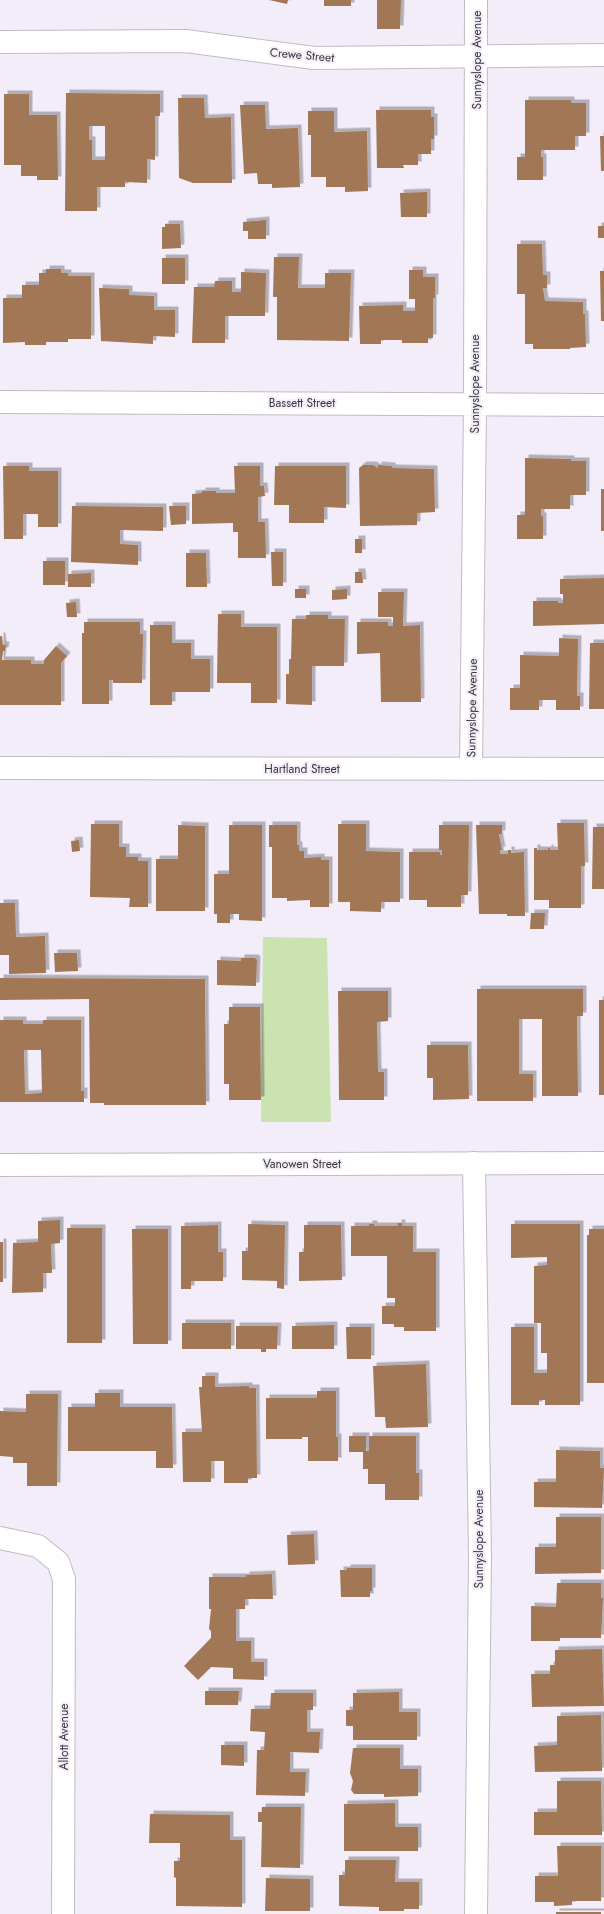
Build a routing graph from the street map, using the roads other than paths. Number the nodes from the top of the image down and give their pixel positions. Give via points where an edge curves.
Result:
1 (476, 0) edge
2 (0, 42) edge
3 (477, 55) junction
4 (604, 55) edge
5 (0, 402) edge
6 (475, 404) junction
7 (604, 405) edge
8 (0, 768) edge
9 (471, 769) junction
10 (604, 769) edge
11 (474, 1163) junction
12 (604, 1163) edge
13 (0, 1164) edge
14 (0, 1538) edge
15 (63, 1914) edge
16 (476, 1914) edge

1 - 3 street, Sunnyslope Avenue
2 - 3 street, Crewe Street via 186,41 314,58
3 - 4 street, Crewe Street
3 - 6 street, Sunnyslope Avenue
5 - 6 street, Bassett Street
6 - 7 street, Bassett Street
6 - 9 street, Sunnyslope Avenue
8 - 9 street, Hartland Street
9 - 10 street, Hartland Street
11 - 12 street, Vanowen Street
11 - 13 street, Vanowen Street
11 - 16 street, Sunnyslope Avenue via 480,1557
14 - 15 street, Allott Avenue via 38,1546 58,1562 64,1579

